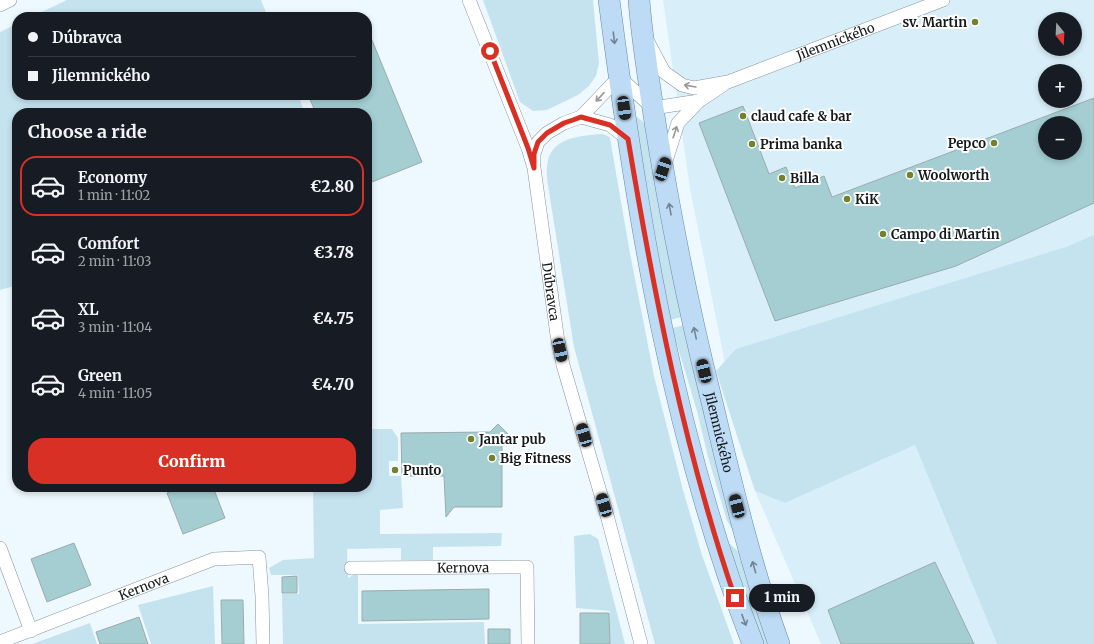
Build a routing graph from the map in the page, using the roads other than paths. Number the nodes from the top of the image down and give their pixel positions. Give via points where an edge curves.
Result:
1 (10, 0) edge
2 (469, 0) edge
3 (609, 0) edge
4 (639, 0) edge
5 (942, 0) edge
6 (0, 5) edge
7 (641, 30) junction
8 (619, 77) junction
9 (728, 82) junction
10 (699, 101) junction
11 (653, 108) junction
12 (581, 117) junction
13 (628, 139) junction
14 (534, 168) junction
15 (663, 169) junction
16 (0, 548) edge
17 (351, 568) dead end
18 (31, 630) junction
19 (0, 642) edge
20 (263, 644) edge
21 (528, 644) edge
22 (641, 644) edge
23 (753, 644) edge
24 (779, 644) edge

1 - 6 street
2 - 14 street, Dúbravca
3 -> 8 main road
4 - 7 main road, Jilemnického
5 - 9 street, Jilemnického
9 -> 7 street, Jilemnického via 694,88 682,85 664,72
7 - 11 main road, Jilemnického
8 - 11 street
8 -> 12 street, Dúbravca
8 - 13 main road
9 - 10 street, Jilemnického
10 - 11 street, Jilemnického
15 -> 10 street, Jilemnického via 678,123
11 - 15 main road, Jilemnického
12 - 13 street via 610,125
12 - 14 street, Dúbravca via 564,123 538,142 534,154
13 -> 23 main road via 653,280 698,481 723,563
14 - 22 street, Dúbravca via 557,335
24 -> 15 main road, Jilemnického via 762,596 728,471 692,320
16 - 18 street
17 - 21 street, Kernova via 527,567
18 - 19 street, Kernova
18 - 20 street, Kernova via 214,559 259,557

